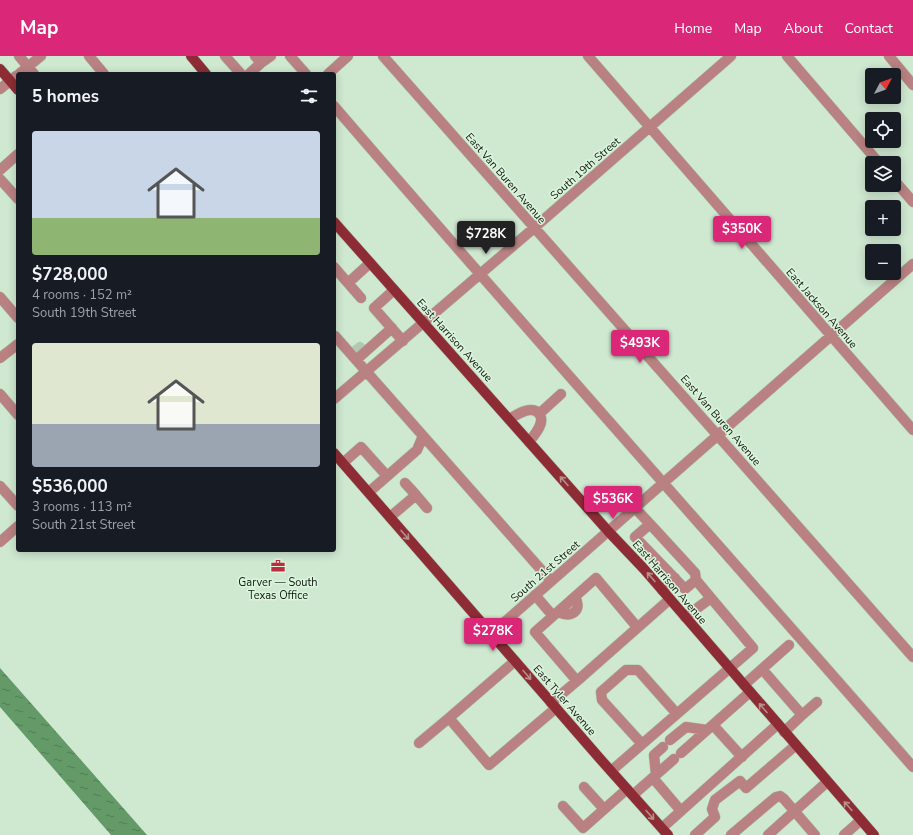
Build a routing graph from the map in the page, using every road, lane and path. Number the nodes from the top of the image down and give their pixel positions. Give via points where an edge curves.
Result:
1 (19, 56) edge
2 (41, 56) edge
3 (89, 56) edge
4 (191, 56) edge
5 (226, 56) edge
6 (271, 56) edge
7 (290, 56) edge
8 (348, 56) edge
9 (383, 56) edge
10 (588, 56) edge
11 (731, 56) edge
12 (787, 56) edge
13 (889, 56) edge
14 (258, 59) edge
15 (0, 69) edge
16 (31, 71) edge
17 (102, 72) edge
18 (204, 72) edge
19 (239, 72) edge
20 (250, 72) edge
21 (304, 72) edge
22 (330, 72) edge
23 (16, 76) edge
24 (913, 85) edge
25 (0, 90) edge
26 (336, 108) edge
27 (650, 127) junction
28 (16, 156) edge
29 (873, 156) edge
30 (0, 170) edge
31 (0, 179) edge
32 (901, 188) edge
33 (16, 197) edge
34 (913, 202) edge
35 (336, 224) edge
36 (534, 228) junction
37 (370, 263) junction
38 (913, 264) edge
39 (336, 269) edge
40 (480, 275) junction
41 (348, 282) junction
42 (394, 290) junction
43 (0, 297) edge
44 (361, 298) dead end
45 (16, 316) edge
46 (423, 323) junction
47 (392, 328) junction
48 (831, 336) junction
49 (336, 337) edge
50 (403, 341) junction
51 (375, 343) junction
52 (16, 346) edge
53 (358, 354) junction
54 (385, 356) junction
55 (0, 358) edge
56 (366, 371) junction
57 (0, 394) edge
58 (561, 394) dead end
59 (336, 397) edge
60 (16, 413) edge
61 (539, 414) junction
62 (509, 419) junction
63 (913, 430) edge
64 (718, 435) junction
65 (423, 436) junction
66 (529, 442) junction
67 (336, 456) edge
68 (343, 463) junction
69 (387, 476) junction
70 (405, 483) dead end
71 (663, 483) junction
72 (0, 486) edge
73 (369, 492) junction
74 (416, 495) junction
75 (16, 504) edge
76 (427, 508) dead end
77 (635, 508) junction
78 (390, 517) junction
79 (650, 524) junction
80 (16, 528) edge
81 (608, 531) junction
82 (640, 541) junction
83 (0, 542) edge
84 (628, 552) junction
85 (675, 578) junction
86 (696, 580) junction
87 (551, 581) junction
88 (662, 590) junction
89 (535, 595) junction
90 (711, 598) junction
91 (670, 599) junction
92 (556, 614) junction
93 (685, 617) junction
94 (637, 627) junction
95 (491, 634) junction
96 (789, 646) dead end
97 (913, 657) edge
98 (515, 661) junction
99 (730, 669) junction
100 (762, 669) junction
101 (577, 681) junction
102 (747, 689) junction
103 (817, 702) dead end
104 (554, 705) junction
105 (677, 714) junction
106 (802, 715) junction
107 (449, 718) junction
108 (710, 728) junction
109 (781, 728) junction
110 (419, 744) dead end
111 (642, 744) junction
112 (796, 745) junction
113 (742, 757) junction
114 (913, 767) edge
115 (611, 771) junction
116 (654, 776) junction
117 (827, 782) junction
118 (584, 787) dead end
119 (630, 792) junction
120 (563, 806) dead end
121 (604, 809) junction
122 (681, 811) junction
123 (795, 811) junction
124 (861, 820) junction
125 (665, 832) edge
126 (695, 835) edge
127 (731, 835) edge
128 (768, 835) edge
129 (815, 835) edge
130 (844, 835) edge
131 (874, 835) edge

1 - 16 street
2 - 16 street
3 - 17 street
4 - 18 main road
5 - 19 street
6 - 14 street
7 - 21 street
8 - 22 street
9 - 36 street, East Van Buren Avenue
10 - 27 street, East Jackson Avenue
11 - 27 street, South 19th Street
12 - 29 street
13 - 24 street
14 - 20 street
15 - 23 main road
23 - 25 street
26 - 40 street
27 - 36 street, South 19th Street
27 - 48 street, East Jackson Avenue
28 - 30 street
31 - 33 street
32 - 34 street
35 - 37 main road, East Harrison Avenue
36 - 40 street, South 19th Street
36 - 64 street, East Van Buren Avenue
37 - 41 street
37 - 42 main road, East Harrison Avenue
38 - 48 street, South 21st Street
39 - 41 street
40 - 46 street, South 19th Street
40 - 71 street
41 - 44 street
42 - 46 main road, East Harrison Avenue
42 - 47 street via 374,308
43 - 45 street
46 - 50 street, South 19th Street
46 - 62 main road, East Harrison Avenue
47 - 50 street
47 - 51 street
48 - 63 street, East Jackson Avenue
48 - 64 street, South 21st Street
49 - 53 street
50 - 54 street, South 19th Street
51 - 53 street
51 - 54 street
52 - 55 street
53 - 56 street
54 - 56 street, South 19th Street
56 - 59 street, South 19th Street
56 - 65 street
57 - 60 street
58 - 61 street
61 - 62 street via 532,410
61 - 66 street via 539,429
62 - 66 main road, East Harrison Avenue
64 - 71 street, South 21st Street
64 - 97 street, East Van Buren Avenue
65 - 69 street via 417,450
65 - 87 street
81 -> 66 main road, East Harrison Avenue
67 - 68 main road, East Tyler Avenue
68 - 69 street via 361,447
68 - 73 main road, East Tyler Avenue
69 - 73 street
70 - 74 street
71 - 77 street, South 21st Street
71 - 114 street
72 - 75 street
73 - 78 main road, East Tyler Avenue
74 - 76 street
74 - 78 street
77 - 79 street
77 - 81 street, South 21st Street
78 -> 95 main road, East Tyler Avenue
79 - 82 street via 636,536
79 - 86 street via 695,573
80 - 83 street
81 - 84 main road, East Harrison Avenue
81 - 87 street, South 21st Street
82 - 84 street
82 - 85 street
88 -> 84 main road, East Harrison Avenue
85 - 86 street via 685,589
85 - 88 street
86 - 90 street
87 - 89 street, South 21st Street
88 - 91 main road, East Harrison Avenue
89 - 92 street
89 - 95 street, South 21st Street
90 - 93 street
90 - 99 street via 753,648
91 - 93 main road, East Harrison Avenue
91 - 94 street
92 - 94 street via 596,578
92 - 101 street via 535,632
93 - 99 main road, East Harrison Avenue
94 - 101 street
95 - 98 main road, East Tyler Avenue
96 - 100 street
98 -> 104 main road, East Tyler Avenue
98 - 107 street
99 - 102 main road, East Harrison Avenue
99 - 105 street
100 - 102 street
100 - 106 street
101 - 104 street
102 - 108 street
109 -> 102 main road, East Harrison Avenue
103 - 106 street
104 - 107 street via 489,765
104 - 115 main road, East Tyler Avenue
105 - 111 street
105 - 111 street via 638,670 626,670 601,692 602,700
106 - 109 street
107 - 110 street
108 - 113 street
108 - 116 street
108 - 116 street via 686,727 654,755
109 - 112 main road, East Harrison Avenue
109 - 113 street
111 - 115 street
112 - 117 main road, East Harrison Avenue
112 - 126 street via 746,788 740,781 715,800 712,809 715,817
113 - 122 street
115 - 119 main road, East Tyler Avenue
116 - 119 street
116 - 122 street
117 - 123 street
124 -> 117 main road, East Harrison Avenue
118 - 121 street
119 - 121 street
119 -> 125 main road, East Tyler Avenue
120 - 121 street via 583,828
122 - 125 street
123 - 127 street via 780,796 776,797
123 - 128 street
123 - 129 street
124 - 130 street
124 - 131 main road, East Harrison Avenue

